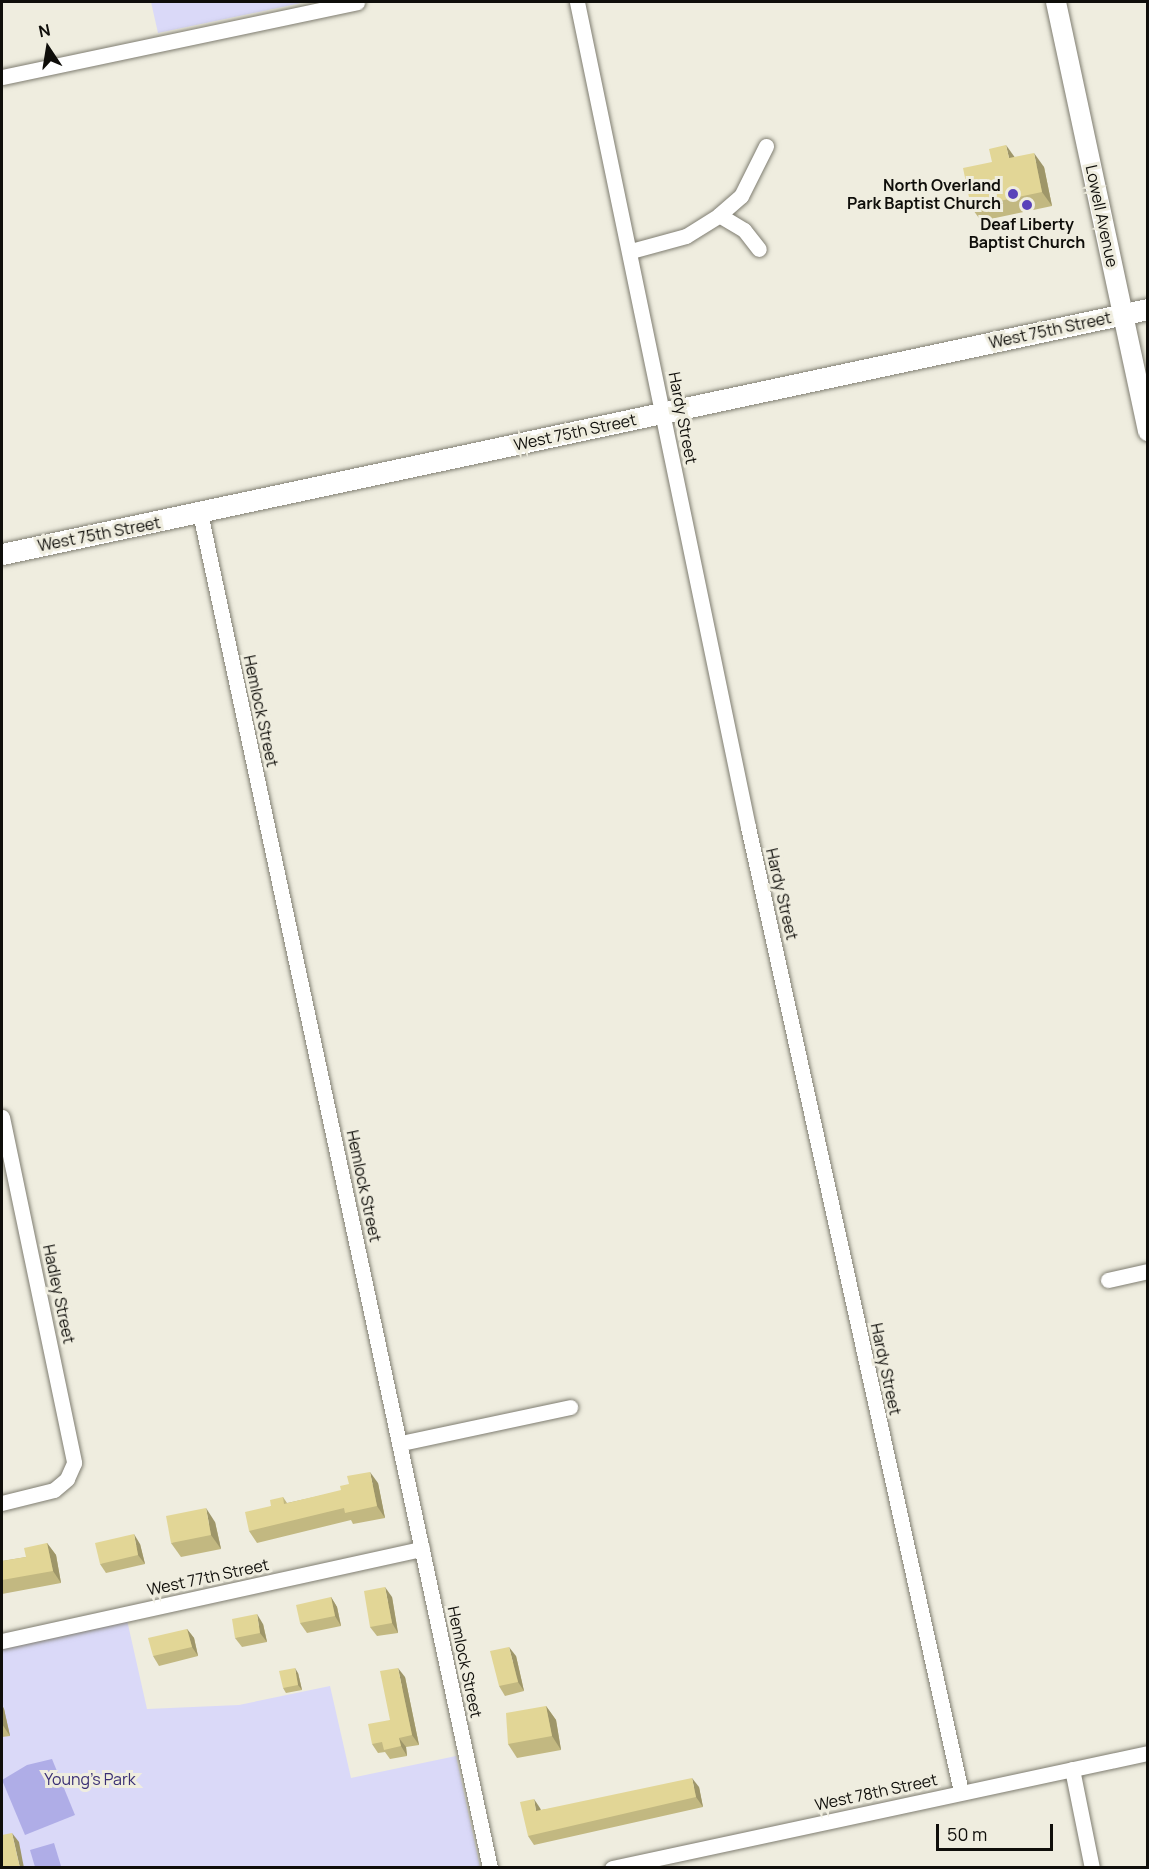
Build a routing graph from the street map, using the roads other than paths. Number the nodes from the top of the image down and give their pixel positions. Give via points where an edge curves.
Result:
1 (357, 2) edge
2 (577, 2) edge
3 (1056, 2) edge
4 (2, 77) edge
5 (766, 146) dead end
6 (719, 214) junction
7 (759, 249) dead end
8 (631, 250) junction
9 (1148, 309) edge
10 (1123, 314) junction
11 (664, 412) junction
12 (1148, 431) edge
13 (200, 513) junction
14 (2, 554) edge
15 (2, 1117) edge
16 (1148, 1271) edge
17 (1108, 1280) dead end
18 (570, 1407) dead end
19 (401, 1443) junction
20 (2, 1503) edge
21 (422, 1549) junction
22 (2, 1641) edge
23 (1148, 1754) edge
24 (1072, 1769) junction
25 (961, 1792) junction
26 (490, 1868) edge
27 (612, 1868) edge
28 (1092, 1868) edge

1 - 4 street
2 - 8 street, Hardy Street
3 - 10 street, Lowell Avenue
5 - 6 street via 741,196
6 - 7 street via 744,230
6 - 8 street via 686,236
8 - 11 street, Hardy Street
9 - 10 main road, West 75th Street
10 - 11 main road, West 75th Street
10 - 12 street, Lowell Avenue
11 - 13 main road, West 75th Street
11 - 25 street, Hardy Street via 748,827
13 - 14 main road, West 75th Street
13 - 19 street, Hemlock Street
15 - 20 street, Hadley Street via 75,1463 67,1479 54,1490
16 - 17 street
18 - 19 street
19 - 21 street, Hemlock Street
21 - 22 street, West 77th Street
21 - 26 street, Hemlock Street
23 - 24 street, West 78th Street
24 - 25 street, West 78th Street
24 - 28 street
25 - 27 street, West 78th Street

